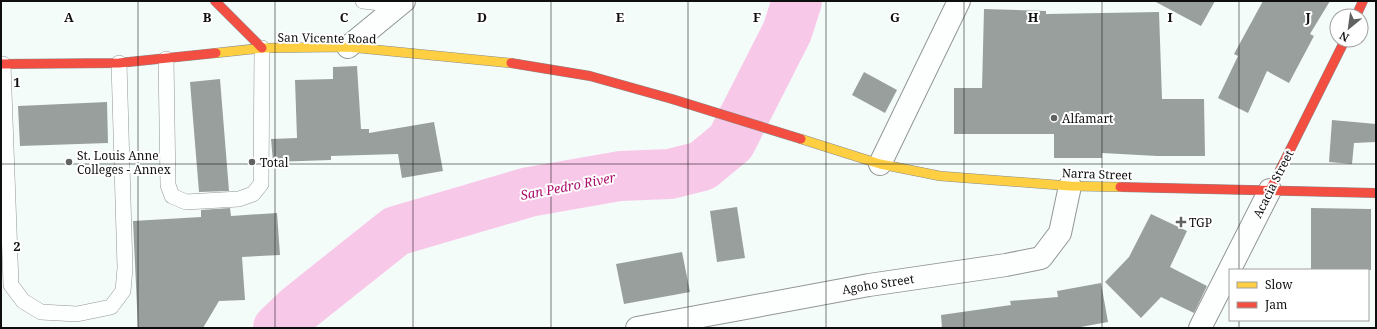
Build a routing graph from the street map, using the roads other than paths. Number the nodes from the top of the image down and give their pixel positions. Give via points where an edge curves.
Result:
1 (215, 1) edge
2 (363, 1) edge
3 (958, 1) edge
4 (401, 3) edge
5 (262, 48) junction
6 (348, 48) junction
7 (1341, 48) edge
8 (166, 59) junction
9 (119, 63) junction
10 (2, 64) edge
11 (822, 145) joint
12 (880, 164) junction
13 (1070, 186) junction
14 (1270, 190) junction
15 (1376, 193) edge
16 (1230, 269) edge
17 (1229, 271) edge
18 (637, 328) edge
19 (1200, 328) edge

1 - 5 main road
2 - 4 lane
3 - 12 street
4 - 6 street
5 - 6 main road, San Vicente Road
5 - 8 main road, San Vicente Road
5 - 8 lane via 261,184 253,194 239,199 186,202 172,196 168,185
6 - 11 main road, San Vicente Road via 506,62 590,76
7 - 14 main road, Acacia Street
8 - 9 main road, San Vicente Road
9 - 10 main road, San Vicente Road
9 - 10 lane via 126,268 123,291 111,307 77,314 41,312 23,301 11,285
11 - 12 main road, Narra Street
12 - 13 main road, Narra Street via 940,176
13 - 14 main road, Narra Street
13 - 18 street, Agoho Street via 1060,234 1041,258 869,285
14 - 15 main road, Narra Street
14 - 16 street, Acacia Street
17 - 19 street, Acacia Street

